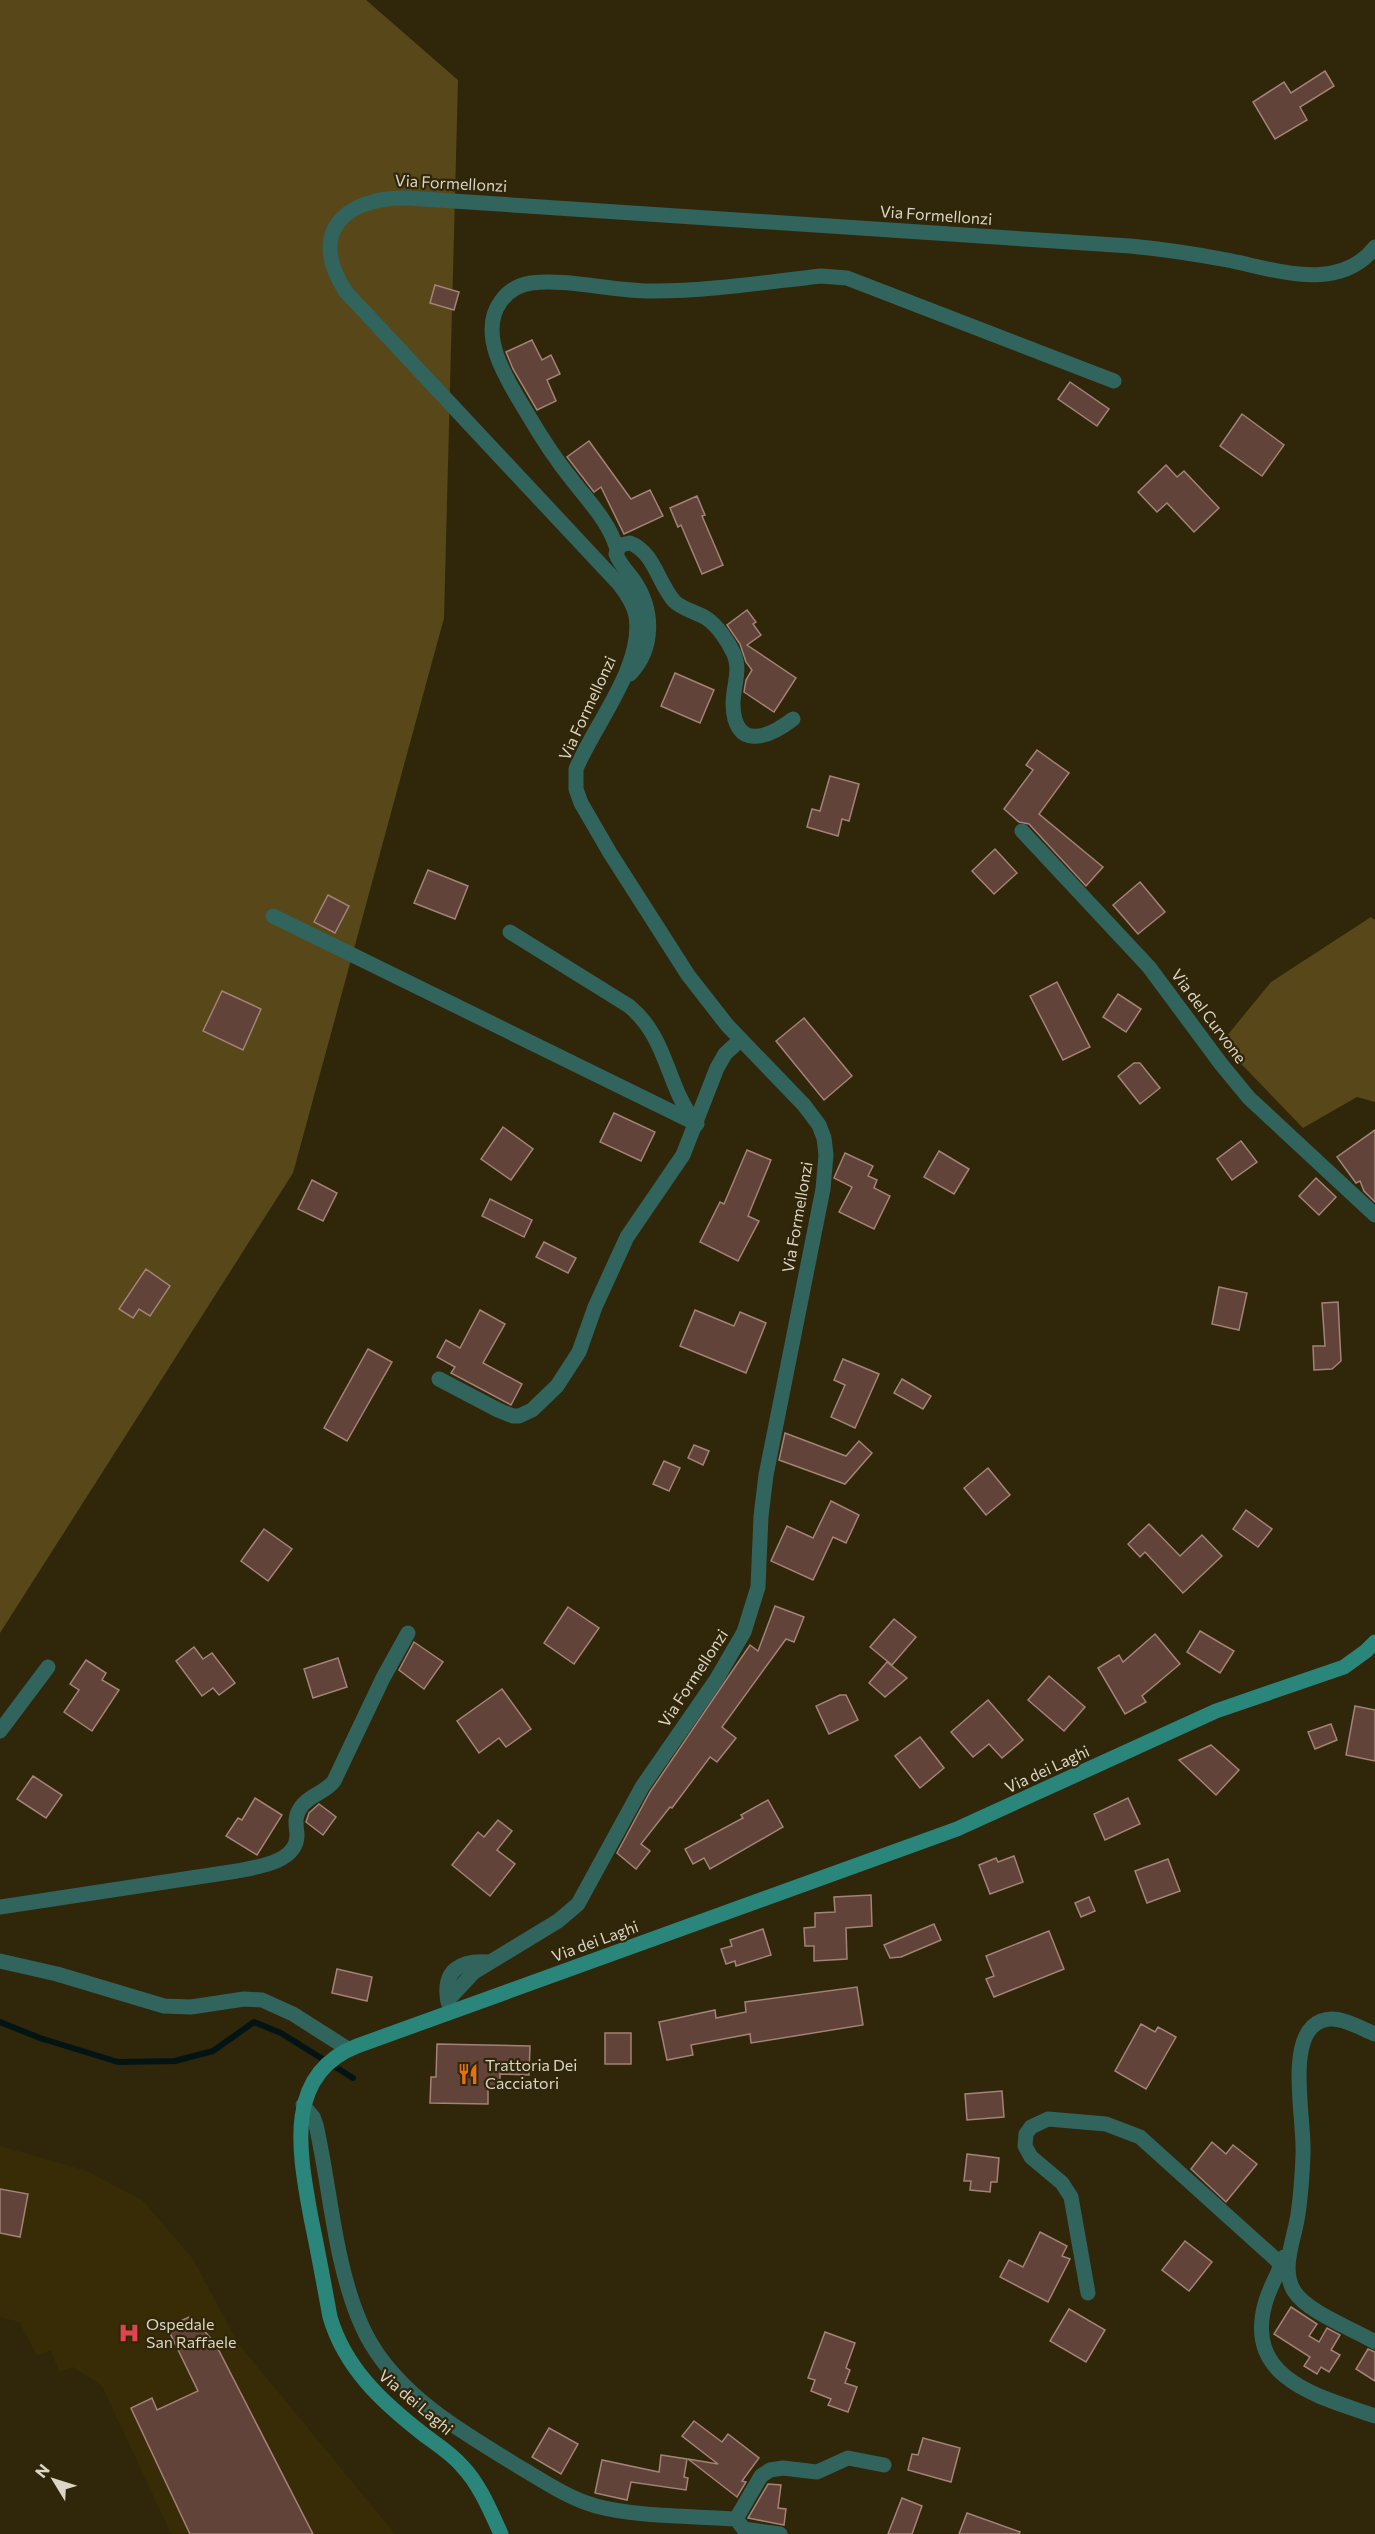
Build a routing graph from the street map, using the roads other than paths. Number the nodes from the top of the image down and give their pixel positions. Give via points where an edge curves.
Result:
1 (1375, 247) edge
2 (1114, 381) dead end
3 (617, 549) junction
4 (623, 680) junction
5 (793, 719) dead end
6 (1022, 831) dead end
7 (273, 916) dead end
8 (510, 932) dead end
9 (740, 1040) junction
10 (697, 1124) junction
11 (1375, 1215) edge
12 (439, 1379) dead end
13 (408, 1633) dead end
14 (1375, 1642) edge
15 (48, 1667) dead end
16 (0, 1731) edge
17 (0, 1907) edge
18 (0, 1961) edge
19 (449, 2006) junction
20 (1375, 2034) edge
21 (348, 2049) junction
22 (303, 2105) junction
23 (1296, 2226) junction
24 (1282, 2265) junction
25 (1088, 2293) dead end
26 (1375, 2342) edge
27 (1375, 2416) edge
28 (884, 2465) dead end
29 (741, 2527) edge
30 (501, 2534) edge
31 (780, 2534) edge

1 - 4 street, Via Formellonzi via 1349,267 1317,275 1278,273 1210,257 1130,246 407,198 376,200 354,210 340,220 330,239 330,257 337,278 358,306 624,590 636,622 633,650
2 - 3 street via 847,278 821,276 664,291 545,283 520,286 506,294 494,313 491,328 497,352 528,415 605,522
3 - 4 street via 618,560 641,592 649,626 642,656
3 - 5 street via 630,543 641,550 674,601 710,622 730,647 737,672 734,711 743,732 763,737
4 - 9 street, Via Formellonzi via 576,769 578,796 609,853 688,975
6 - 11 street, Via del Curvone via 1149,967 1249,1098
7 - 10 street
8 - 10 street via 643,1018
9 - 10 street via 717,1068
9 - 19 street, Via Formellonzi via 812,1114 824,1138 826,1155 823,1189 764,1488 754,1606 723,1670 646,1780 581,1900 564,1917 468,1976
10 - 12 street via 678,1164 627,1237 571,1366 544,1400 526,1414 513,1416
13 - 17 street via 382,1678 334,1781 298,1810 296,1843 289,1854 237,1871
14 - 19 main road, Via dei Laghi via 1344,1667 1216,1711 957,1829
15 - 16 street
18 - 21 street via 164,2006 262,2000 281,2007
19 - 21 main road, Via dei Laghi
20 - 23 street via 1331,2019 1313,2026 1304,2039 1300,2071 1304,2154
21 - 22 main road, Via dei Laghi via 322,2070
22 - 29 street via 316,2125 353,2303 371,2345 401,2382 459,2428 570,2496 606,2508
22 - 30 main road, Via dei Laghi via 300,2140 304,2175 337,2338 365,2383 466,2471
23 - 24 street
23 - 26 street via 1289,2263 1294,2291 1312,2307
24 - 25 street via 1140,2137 1106,2124 1048,2118 1031,2127 1025,2146 1071,2197
24 - 27 street via 1261,2322 1262,2343 1270,2361 1301,2388
28 - 29 street via 848,2458 817,2472 770,2470 758,2481
29 - 31 street

